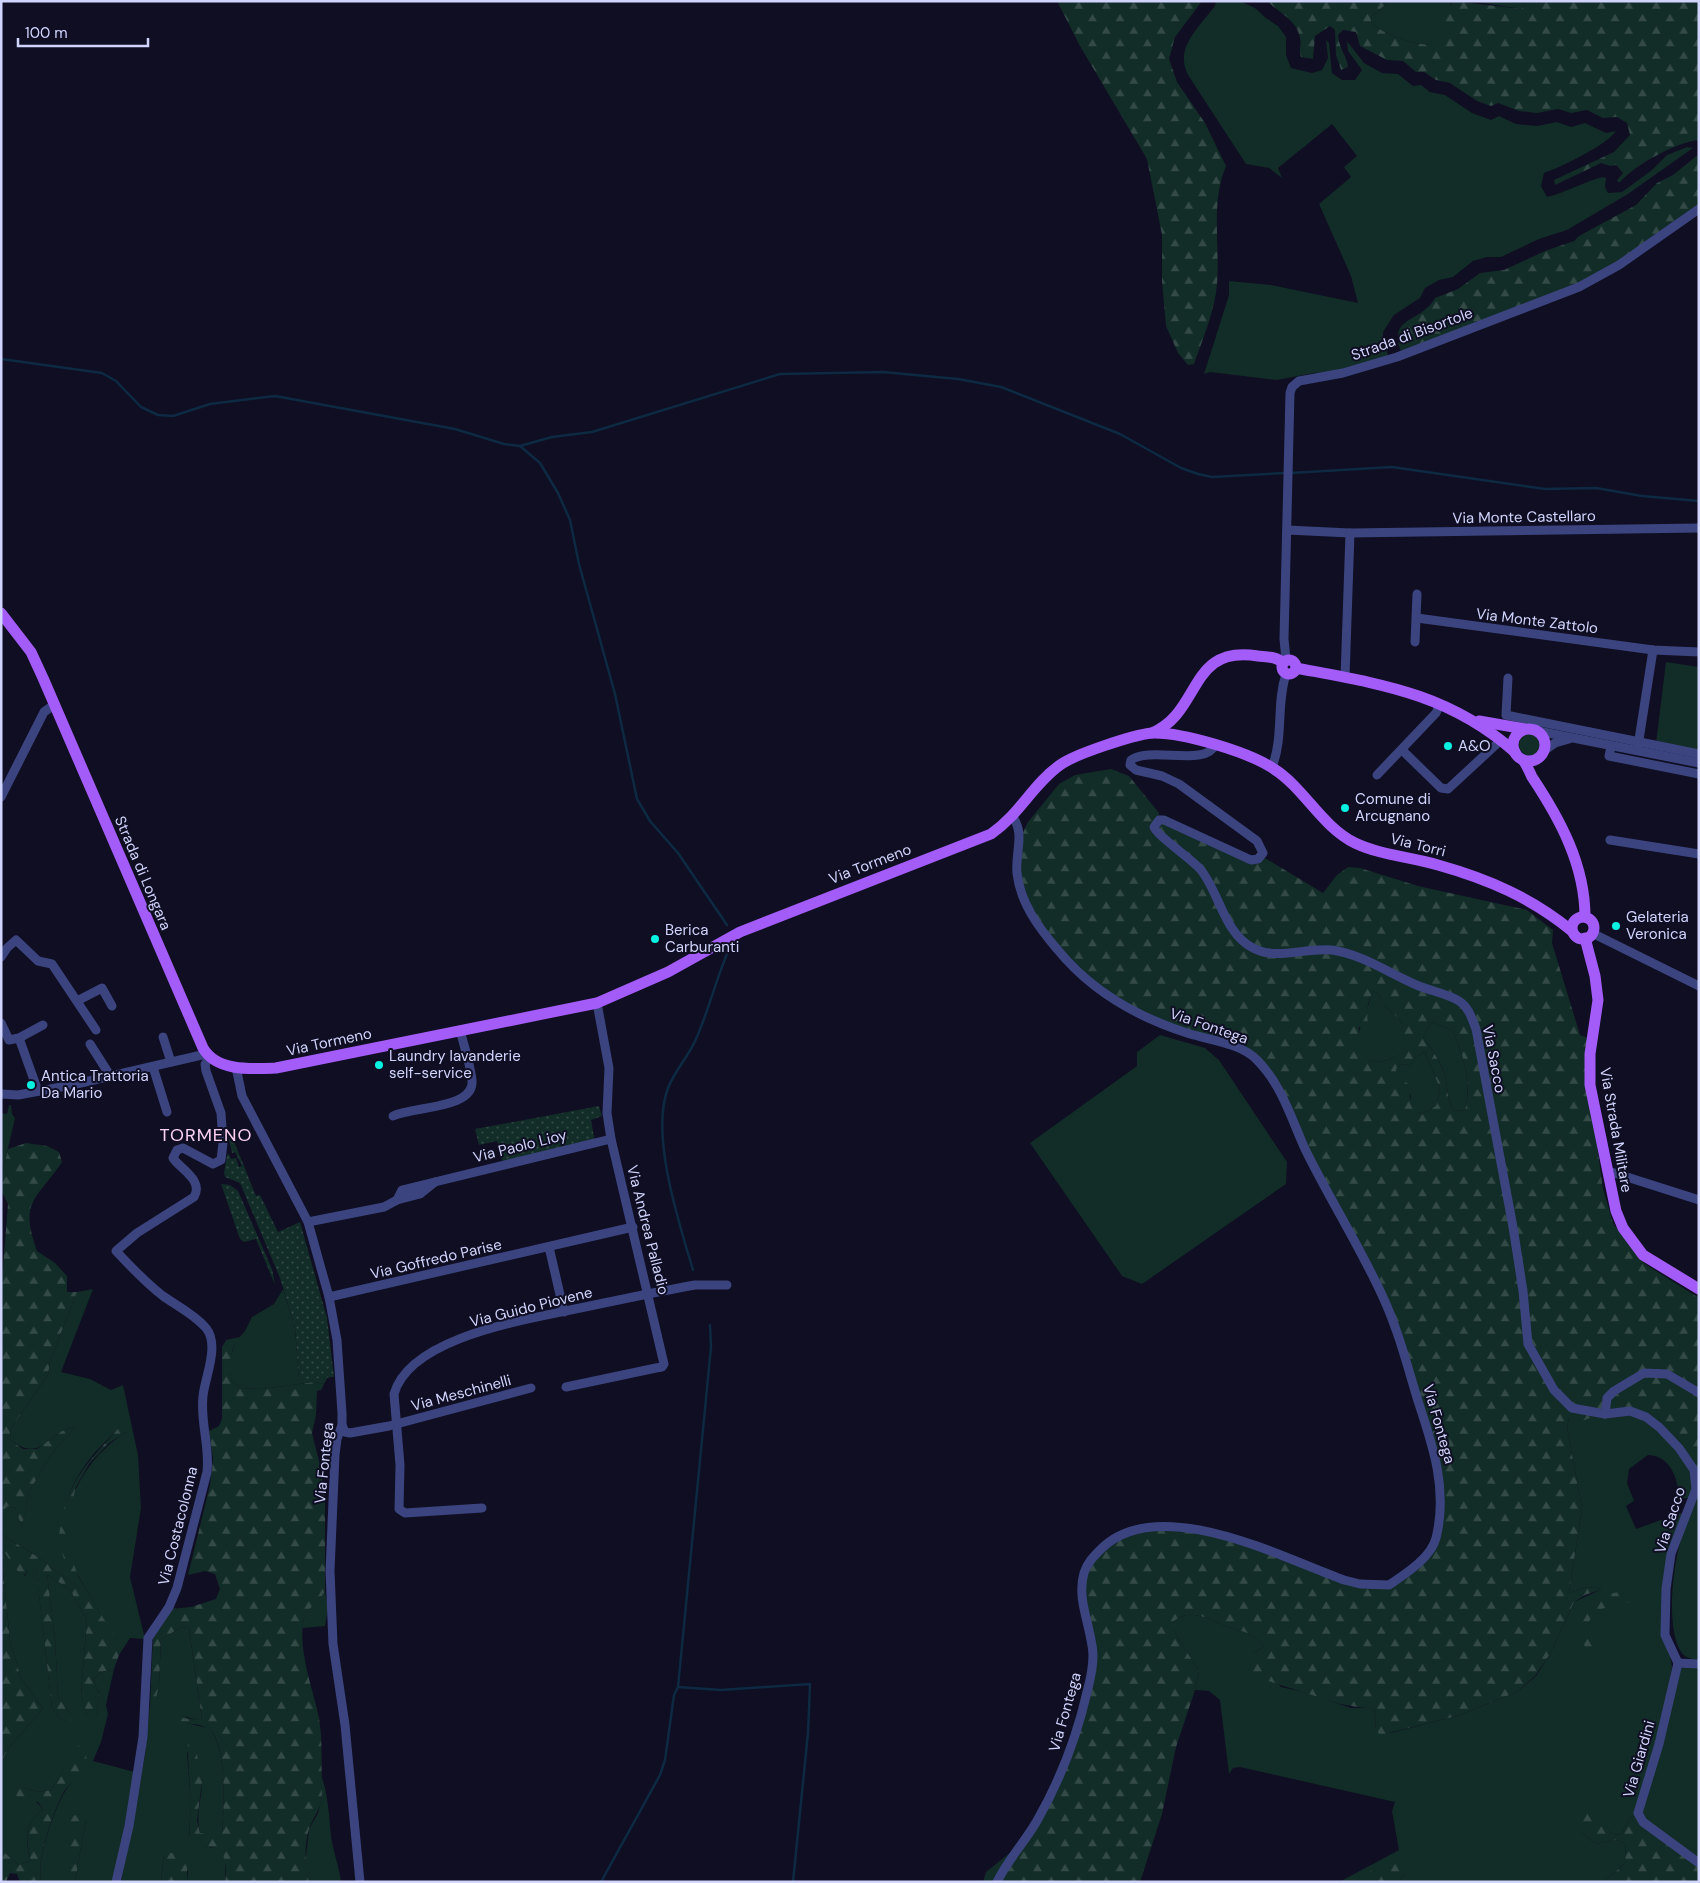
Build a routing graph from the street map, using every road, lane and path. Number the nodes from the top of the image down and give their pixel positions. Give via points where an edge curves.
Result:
1 (1699, 208) edge
2 (1699, 528) edge
3 (1287, 530) junction
4 (1350, 533) junction
5 (1417, 594) dead end
6 (1, 613) edge
7 (1417, 618) junction
8 (1415, 642) dead end
9 (1653, 650) junction
10 (1699, 652) edge
11 (1288, 666) junction
12 (1344, 677) junction
13 (1508, 678) dead end
14 (55, 704) junction
15 (1440, 704) junction
16 (1174, 719) junction
17 (1474, 720) junction
18 (1525, 729) junction
19 (1538, 731) junction
20 (1152, 733) junction
21 (1174, 736) junction
22 (1571, 738) junction
23 (1502, 740) junction
24 (1638, 741) junction
25 (1215, 745) junction
26 (1402, 750) junction
27 (1610, 751) junction
28 (1636, 752) junction
29 (1543, 753) junction
30 (1699, 754) edge
31 (1519, 756) junction
32 (1699, 763) edge
33 (1272, 767) junction
34 (1699, 774) edge
35 (1377, 775) dead end
36 (1539, 785) junction
37 (1, 797) edge
38 (1013, 817) junction
39 (1610, 840) dead end
40 (1699, 854) edge
41 (1585, 917) junction
42 (1572, 931) junction
43 (1589, 935) junction
44 (1, 956) edge
45 (1699, 986) edge
46 (76, 1001) junction
47 (597, 1003) junction
48 (112, 1006) dead end
49 (1, 1023) edge
50 (43, 1025) dead end
51 (96, 1030) dead end
52 (460, 1030) junction
53 (164, 1037) dead end
54 (19, 1038) junction
55 (90, 1044) dead end
56 (208, 1055) junction
57 (171, 1062) junction
58 (153, 1067) junction
59 (236, 1067) junction
60 (111, 1077) junction
61 (38, 1091) junction
62 (1, 1094) edge
63 (168, 1112) dead end
64 (394, 1116) dead end
65 (611, 1139) junction
66 (1608, 1171) junction
67 (1699, 1200) edge
68 (308, 1222) junction
69 (633, 1227) junction
70 (549, 1247) junction
71 (727, 1285) dead end
72 (1699, 1289) edge
73 (649, 1293) junction
74 (329, 1297) junction
75 (564, 1312) junction
76 (566, 1387) dead end
77 (531, 1388) dead end
78 (1699, 1393) edge
79 (1604, 1414) junction
80 (397, 1424) junction
81 (342, 1425) junction
82 (482, 1508) dead end
83 (1678, 1663) junction
84 (1699, 1664) edge
85 (1699, 1863) edge
86 (116, 1882) edge
87 (360, 1882) edge
88 (997, 1882) edge

1 - 3 street, Strada di Bisortole via 1619,265 1579,287 1388,360 1295,384 1290,393
2 - 4 street, Via Monte Castellaro
3 - 4 street, Via Monte Castellaro
3 - 11 street, Strada di Bisortole via 1284,639
4 - 12 street
5 - 7 street
6 - 14 main road, Strada di Longara via 31,652
7 - 8 street
7 - 9 street, Via Monte Zattolo
9 - 10 street, Via Monte Zattolo
9 - 24 street
11 - 12 main road
11 - 16 main road via 1277,658 1240,653 1225,655 1209,666
11 - 33 street, Strada di Bisortole via 1282,684 1278,745
12 - 15 main road via 1416,694
13 - 24 street via 1506,715
14 - 37 street via 44,712
14 - 56 main road, Strada di Longara via 184,1009
15 - 17 main road
15 - 26 street via 1436,713
16 - 20 main road
16 - 21 main road
17 - 18 main road
17 - 23 main road
18 - 19 main road
18 - 31 main road via 1514,740
19 - 22 street
19 - 29 main road via 1545,740
20 - 21 main road, Via Tormeno
20 - 38 main road, Via Tormeno via 1068,760 1046,776
21 - 25 main road, Via Tormeno
22 - 27 street
22 - 29 street via 1558,741
23 - 26 street via 1448,790 1441,788
23 - 31 main road
24 - 28 street
24 - 30 street
25 - 33 main road, Via Tormeno
25 - 79 street, Via Sacco via 1202,755 1144,755 1131,760 1130,765 1179,784 1257,841 1263,853 1258,859 1251,860 1164,820 1159,820 1155,830 1202,872 1235,931 1252,947 1275,954 1315,950 1347,954 1459,1000 1466,1007 1476,1029 1513,1227 1528,1344 1554,1390 1572,1408
26 - 35 street
27 - 28 street
27 - 34 street
28 - 32 street
29 - 31 main road via 1531,761
29 - 36 main road via 1538,768
31 - 36 main road
33 - 42 main road, Via Torri via 1347,839 1501,886 1534,903
36 - 41 main road via 1573,852 1581,878
38 - 47 main road, Via Tormeno via 991,834 740,932 668,972
38 - 88 street, Via Fontega via 1020,829 1016,858 1023,897 1042,930 1076,969 1132,1011 1239,1048 1256,1057 1271,1074 1399,1334 1433,1444 1440,1476 1441,1507 1436,1541 1422,1560 1389,1585 1344,1580 1237,1538 1192,1530 1144,1529 1128,1532 1108,1542 1084,1572 1083,1600 1093,1656 1088,1691 1073,1744 1038,1819 1006,1863
39 - 40 street
41 - 42 main road via 1574,922
41 - 43 main road via 1592,923
42 - 43 main road via 1579,938
43 - 45 street
43 - 66 main road, Via Strada Militare via 1598,1000 1589,1069
44 - 46 street via 16,940 38,961 52,964
46 - 48 street via 102,988
46 - 51 street
47 - 52 main road, Via Tormeno
47 - 65 street, Via Andrea Palladio via 609,1068 606,1107
49 - 54 street via 8,1040
50 - 54 street
52 - 59 main road, Via Tormeno via 276,1068
52 - 64 street via 472,1082 470,1092 456,1102
53 - 57 street
54 - 61 street
55 - 60 street
56 - 57 street
56 - 59 main road, Via Tormeno via 219,1063
56 - 86 street, Via Costacolonna via 206,1071 221,1113 221,1160 213,1164 183,1148 177,1150 173,1158 190,1174 196,1193 116,1251 151,1286 207,1329 211,1343 202,1408 209,1455 208,1472 178,1588 148,1638 143,1737
57 - 58 street
58 - 60 street
58 - 63 street
59 - 68 street, Via Fontega via 242,1096
60 - 61 street
61 - 62 street
65 - 68 street, Via Paolo Lioy via 437,1181 420,1194 384,1207
65 - 69 street, Via Andrea Palladio
66 - 67 street
66 - 72 main road, Via Strada Militare via 1616,1211 1643,1255
68 - 74 street, Via Fontega
69 - 70 street, Via Goffredo Parise
69 - 73 street, Via Andrea Palladio
70 - 74 street, Via Goffredo Parise
70 - 75 street
71 - 73 street, Via Guido Piovene via 695,1285
73 - 75 street, Via Guido Piovene
73 - 76 street, Via Andrea Palladio via 662,1352 662,1367
74 - 81 street, Via Fontega via 340,1369
75 - 80 street, Via Guido Piovene via 484,1329 448,1343 428,1356 396,1384
77 - 80 street, Via Meschinelli
78 - 79 street via 1667,1374 1644,1373 1607,1398
79 - 83 street, Via Sacco via 1630,1411 1646,1417 1679,1448 1694,1470 1696,1488 1671,1554 1666,1589 1665,1635
80 - 81 street, Via Meschinelli via 350,1433 344,1432
80 - 82 street, Via Meschinelli via 402,1512
81 - 87 street, Via Fontega via 335,1455 330,1571 333,1644 345,1725
83 - 84 street
83 - 85 street, Via Giardini via 1659,1744 1638,1813 1643,1822

